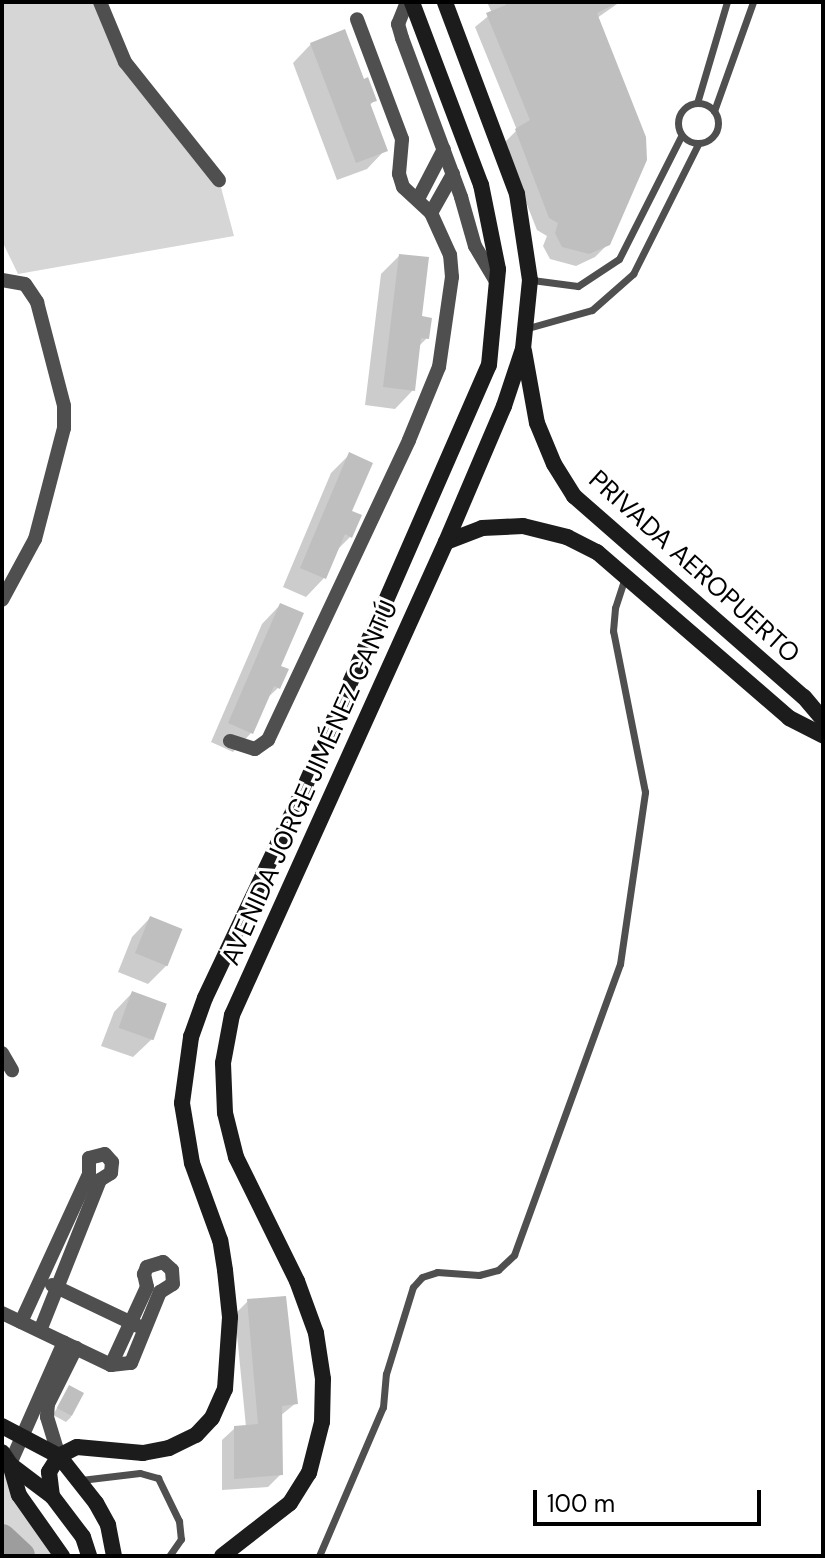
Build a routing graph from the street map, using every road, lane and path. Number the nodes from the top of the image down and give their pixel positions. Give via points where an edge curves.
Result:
1 (100, 2) edge
2 (410, 2) edge
3 (446, 2) edge
4 (727, 2) edge
5 (753, 2) edge
6 (357, 19) dead end
7 (697, 103) junction
8 (714, 111) junction
9 (681, 136) junction
10 (698, 144) junction
11 (444, 149) junction
12 (453, 174) junction
13 (219, 180) dead end
14 (418, 199) junction
15 (431, 213) junction
16 (2, 280) edge
17 (530, 280) junction
18 (497, 283) junction
19 (525, 328) junction
20 (523, 349) junction
21 (446, 542) junction
22 (625, 576) junction
23 (2, 600) edge
24 (823, 720) edge
25 (823, 735) edge
26 (230, 741) dead end
27 (2, 1053) edge
28 (12, 1070) dead end
29 (63, 1231) junction
30 (77, 1237) junction
31 (40, 1280) junction
32 (57, 1288) junction
33 (2, 1313) edge
34 (21, 1322) junction
35 (40, 1331) junction
36 (70, 1345) junction
37 (43, 1402) junction
38 (2, 1426) edge
39 (2, 1433) edge
40 (21, 1438) junction
41 (59, 1456) junction
42 (5, 1459) edge
43 (76, 1480) junction
44 (52, 1496) junction
45 (244, 1549) edge
46 (62, 1556) edge
47 (89, 1556) edge
48 (114, 1556) edge
49 (169, 1556) edge
50 (222, 1556) edge
51 (319, 1556) edge

1 - 13 street via 125,62
2 - 11 street via 398,24
2 - 18 main road, AVENIDA JORGE JIMÉNEZ CANTÚ via 481,185
3 - 17 main road, AVENIDA JORGE JIMÉNEZ CANTÚ via 517,194
4 - 7 lane
5 - 8 lane
6 - 14 street via 402,139 403,187
7 - 8 lane
7 - 9 lane via 678,117
8 - 10 lane via 717,130
9 - 10 lane
9 - 17 lane via 619,259 578,286
10 - 19 lane via 633,274 592,310
11 - 12 street
11 - 14 street
12 - 15 street
12 - 18 street via 475,246
14 - 15 street
15 - 26 street via 443,233 452,277 433,387 268,740 255,749
16 - 23 street via 25,284 37,302 64,406 64,428 35,539
17 - 19 main road, AVENIDA JORGE JIMÉNEZ CANTÚ
18 - 41 main road, AVENIDA JORGE JIMÉNEZ CANTÚ via 489,365 191,1037 182,1103 192,1163 220,1240 225,1270 230,1317 225,1389 212,1418 196,1435 169,1448 143,1453 77,1447
19 - 20 main road, AVENIDA JORGE JIMÉNEZ CANTÚ
20 - 21 main road, AVENIDA JORGE JIMÉNEZ CANTÚ
20 - 24 main road, PRIVADA AEROPUERTO via 537,423 574,496 804,697
21 - 22 main road, PRIVADA AEROPUERTO via 482,528 523,526 577,542
21 - 45 main road, AVENIDA JORGE JIMÉNEZ CANTÚ via 232,1015 223,1063 225,1113 236,1157 297,1281 312,1320 323,1379 322,1422 309,1473 290,1503
22 - 25 main road, PRIVADA AEROPUERTO via 789,718
22 - 51 lane via 613,631 645,792 620,964 514,1255 498,1270 479,1275 437,1272 413,1287 386,1374 383,1407
27 - 28 street
29 - 30 street
29 - 30 street via 89,1174 89,1158 105,1154 113,1168 100,1180
29 - 31 street
30 - 32 street
31 - 32 street
31 - 34 street
32 - 35 street
32 - 36 street via 138,1326 131,1363 111,1365
33 - 34 street
34 - 35 street
35 - 36 street
36 - 37 street
37 - 40 street
37 - 41 street
38 - 40 main road
39 - 40 main road
40 - 41 main road
40 - 42 street
41 - 43 main road
41 - 44 main road via 49,1472
42 - 44 main road
42 - 46 main road via 19,1495
43 - 48 main road via 108,1525
43 - 49 lane via 140,1473 158,1478 179,1521 181,1539
44 - 47 main road via 83,1537
45 - 50 main road, AVENIDA JORGE JIMÉNEZ CANTÚ

